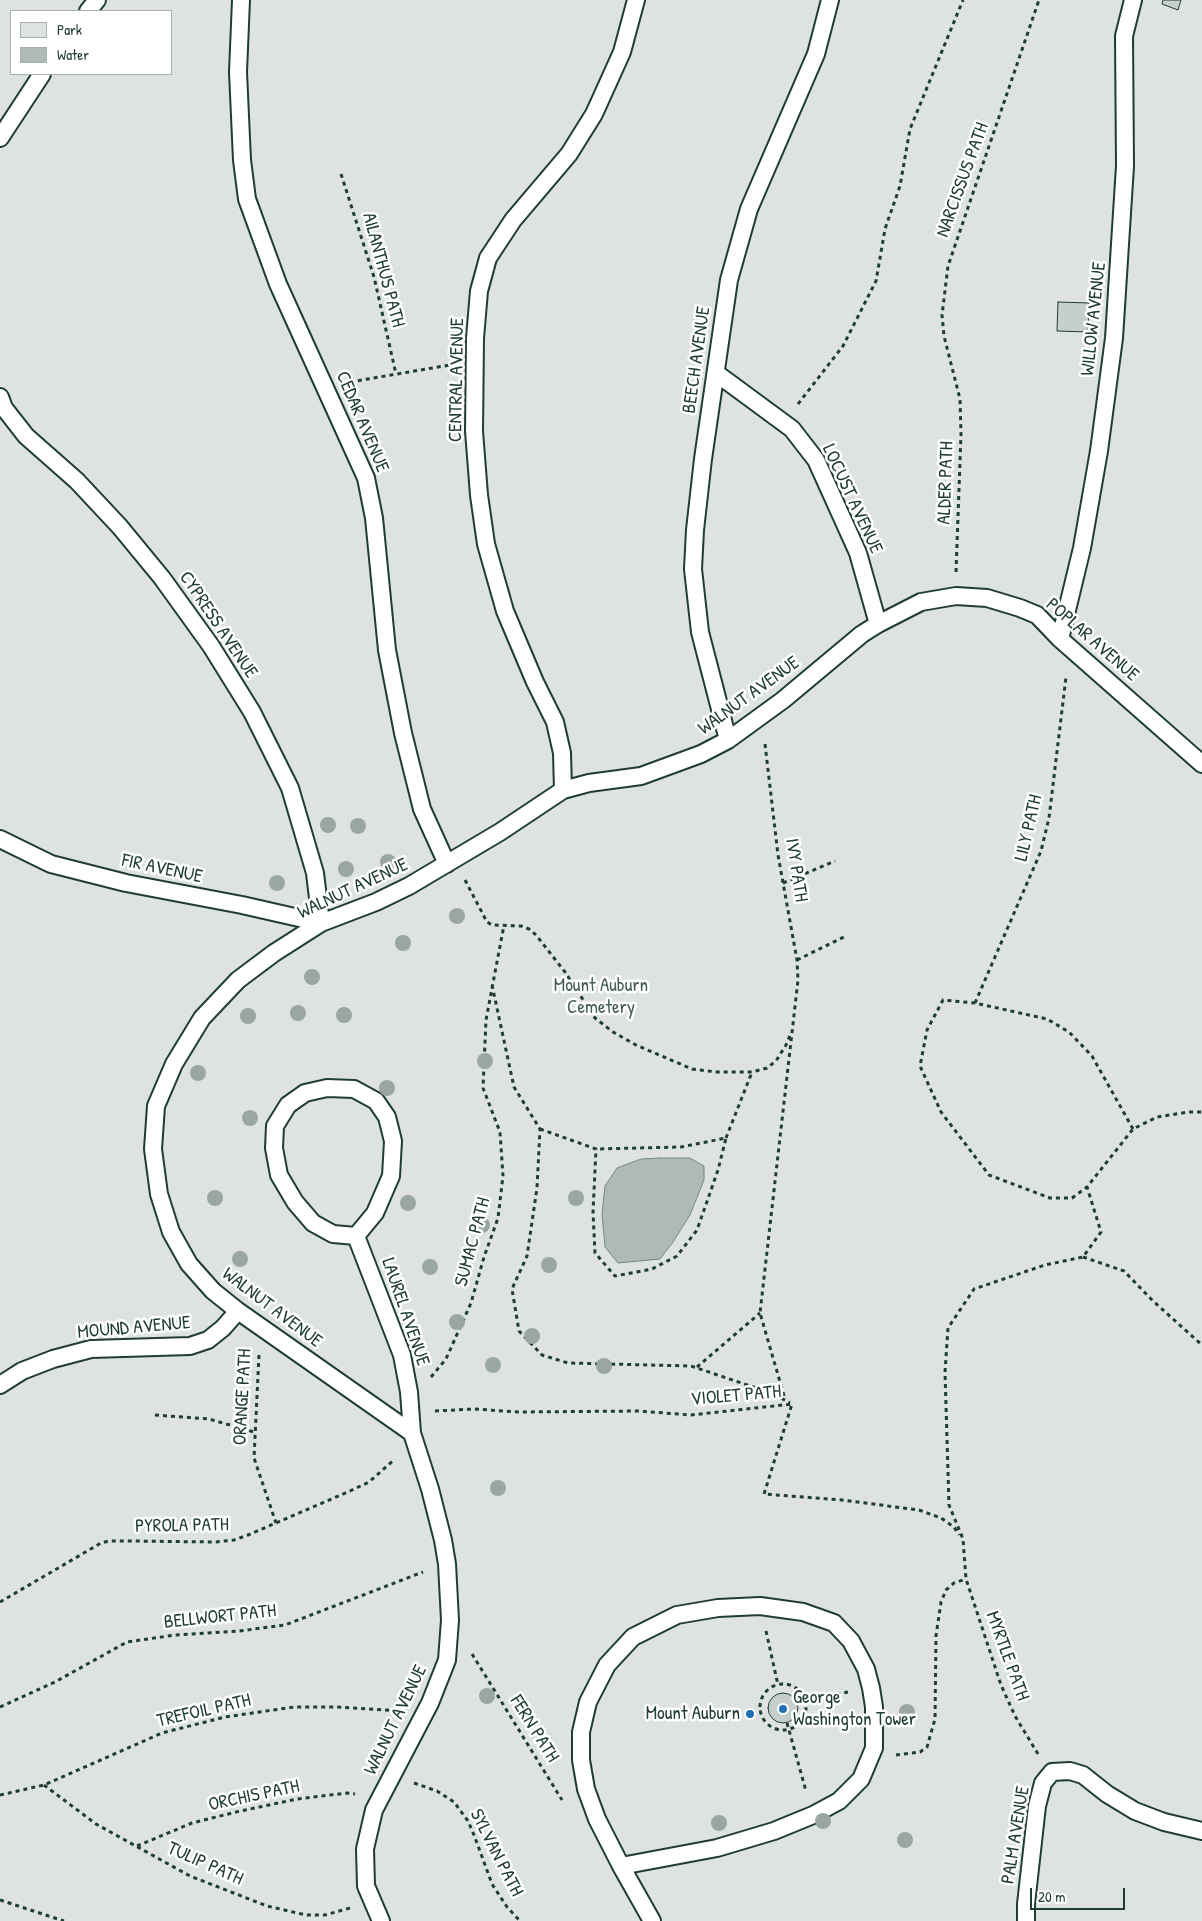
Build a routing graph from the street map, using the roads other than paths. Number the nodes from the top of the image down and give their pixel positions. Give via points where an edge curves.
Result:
1 (97, 0) edge
2 (241, 0) edge
3 (636, 0) edge
4 (830, 0) edge
5 (1132, 0) edge
6 (89, 10) edge
7 (41, 75) edge
8 (0, 138) edge
9 (716, 373) junction
10 (0, 397) edge
11 (878, 624) junction
12 (1065, 643) junction
13 (728, 740) junction
14 (1202, 764) edge
15 (563, 790) junction
16 (0, 839) edge
17 (451, 862) junction
18 (320, 923) junction
19 (356, 1236) junction
20 (238, 1311) junction
21 (0, 1385) edge
22 (414, 1439) junction
23 (1202, 1831) edge
24 (621, 1866) junction
25 (381, 1921) edge
26 (652, 1921) edge
27 (1026, 1921) edge

1 - 6 lane
2 - 17 lane, CEDAR AVENUE via 238,72 247,198 278,284 366,478 374,518 387,650 403,733 422,809
3 - 15 lane, CENTRAL AVENUE via 622,52 594,114 569,154 512,220 488,258 479,291 474,431 486,544 505,612 555,722 562,753
4 - 9 lane, BEECH AVENUE via 816,54 750,209 729,280
5 - 12 lane, WILLOW AVENUE via 1124,36 1125,166 1114,338 1099,451
7 - 8 lane
9 - 11 lane, LOCUST AVENUE via 792,429 816,460 858,554
9 - 13 lane, BEECH AVENUE via 703,459 693,569 700,632
10 - 18 lane, CYPRESS AVENUE via 4,408 26,436 120,526 162,578 211,646 252,712 290,788 315,872
11 - 12 lane, POPLAR AVENUE via 921,602 956,596 987,598 1037,615
11 - 13 lane, WALNUT AVENUE
12 - 14 lane, POPLAR AVENUE
13 - 15 lane, WALNUT AVENUE via 701,754 641,776
15 - 17 lane, WALNUT AVENUE
16 - 18 lane, FIR AVENUE via 51,864
17 - 18 lane, WALNUT AVENUE via 376,902
18 - 20 lane, WALNUT AVENUE via 238,980 202,1018 174,1064 156,1106 153,1149 159,1194 171,1232 189,1264 213,1291
19 - 19 lane via 375,1213 391,1176 393,1141 387,1117 376,1101 354,1089 327,1088 305,1094 288,1105 275,1126 274,1148 280,1175 295,1202 313,1223 333,1234
19 - 22 lane, LAUREL AVENUE via 402,1354
20 - 21 lane, MOUND AVENUE via 208,1340 190,1346 91,1349 22,1371
20 - 22 lane, WALNUT AVENUE
22 - 25 lane, WALNUT AVENUE via 430,1489 447,1564 450,1620 447,1660 424,1713 374,1810 365,1849 366,1886
23 - 27 lane, PALM AVENUE via 1135,1811 1083,1775 1070,1771 1052,1772 1043,1783 1037,1806
24 - 24 lane via 717,1848 774,1831 839,1801 856,1785 874,1748 874,1707 866,1669 851,1641 834,1624 803,1612 760,1606 718,1608 677,1615 633,1637 607,1665 588,1702 581,1732 581,1760 586,1788 597,1819
24 - 26 lane

